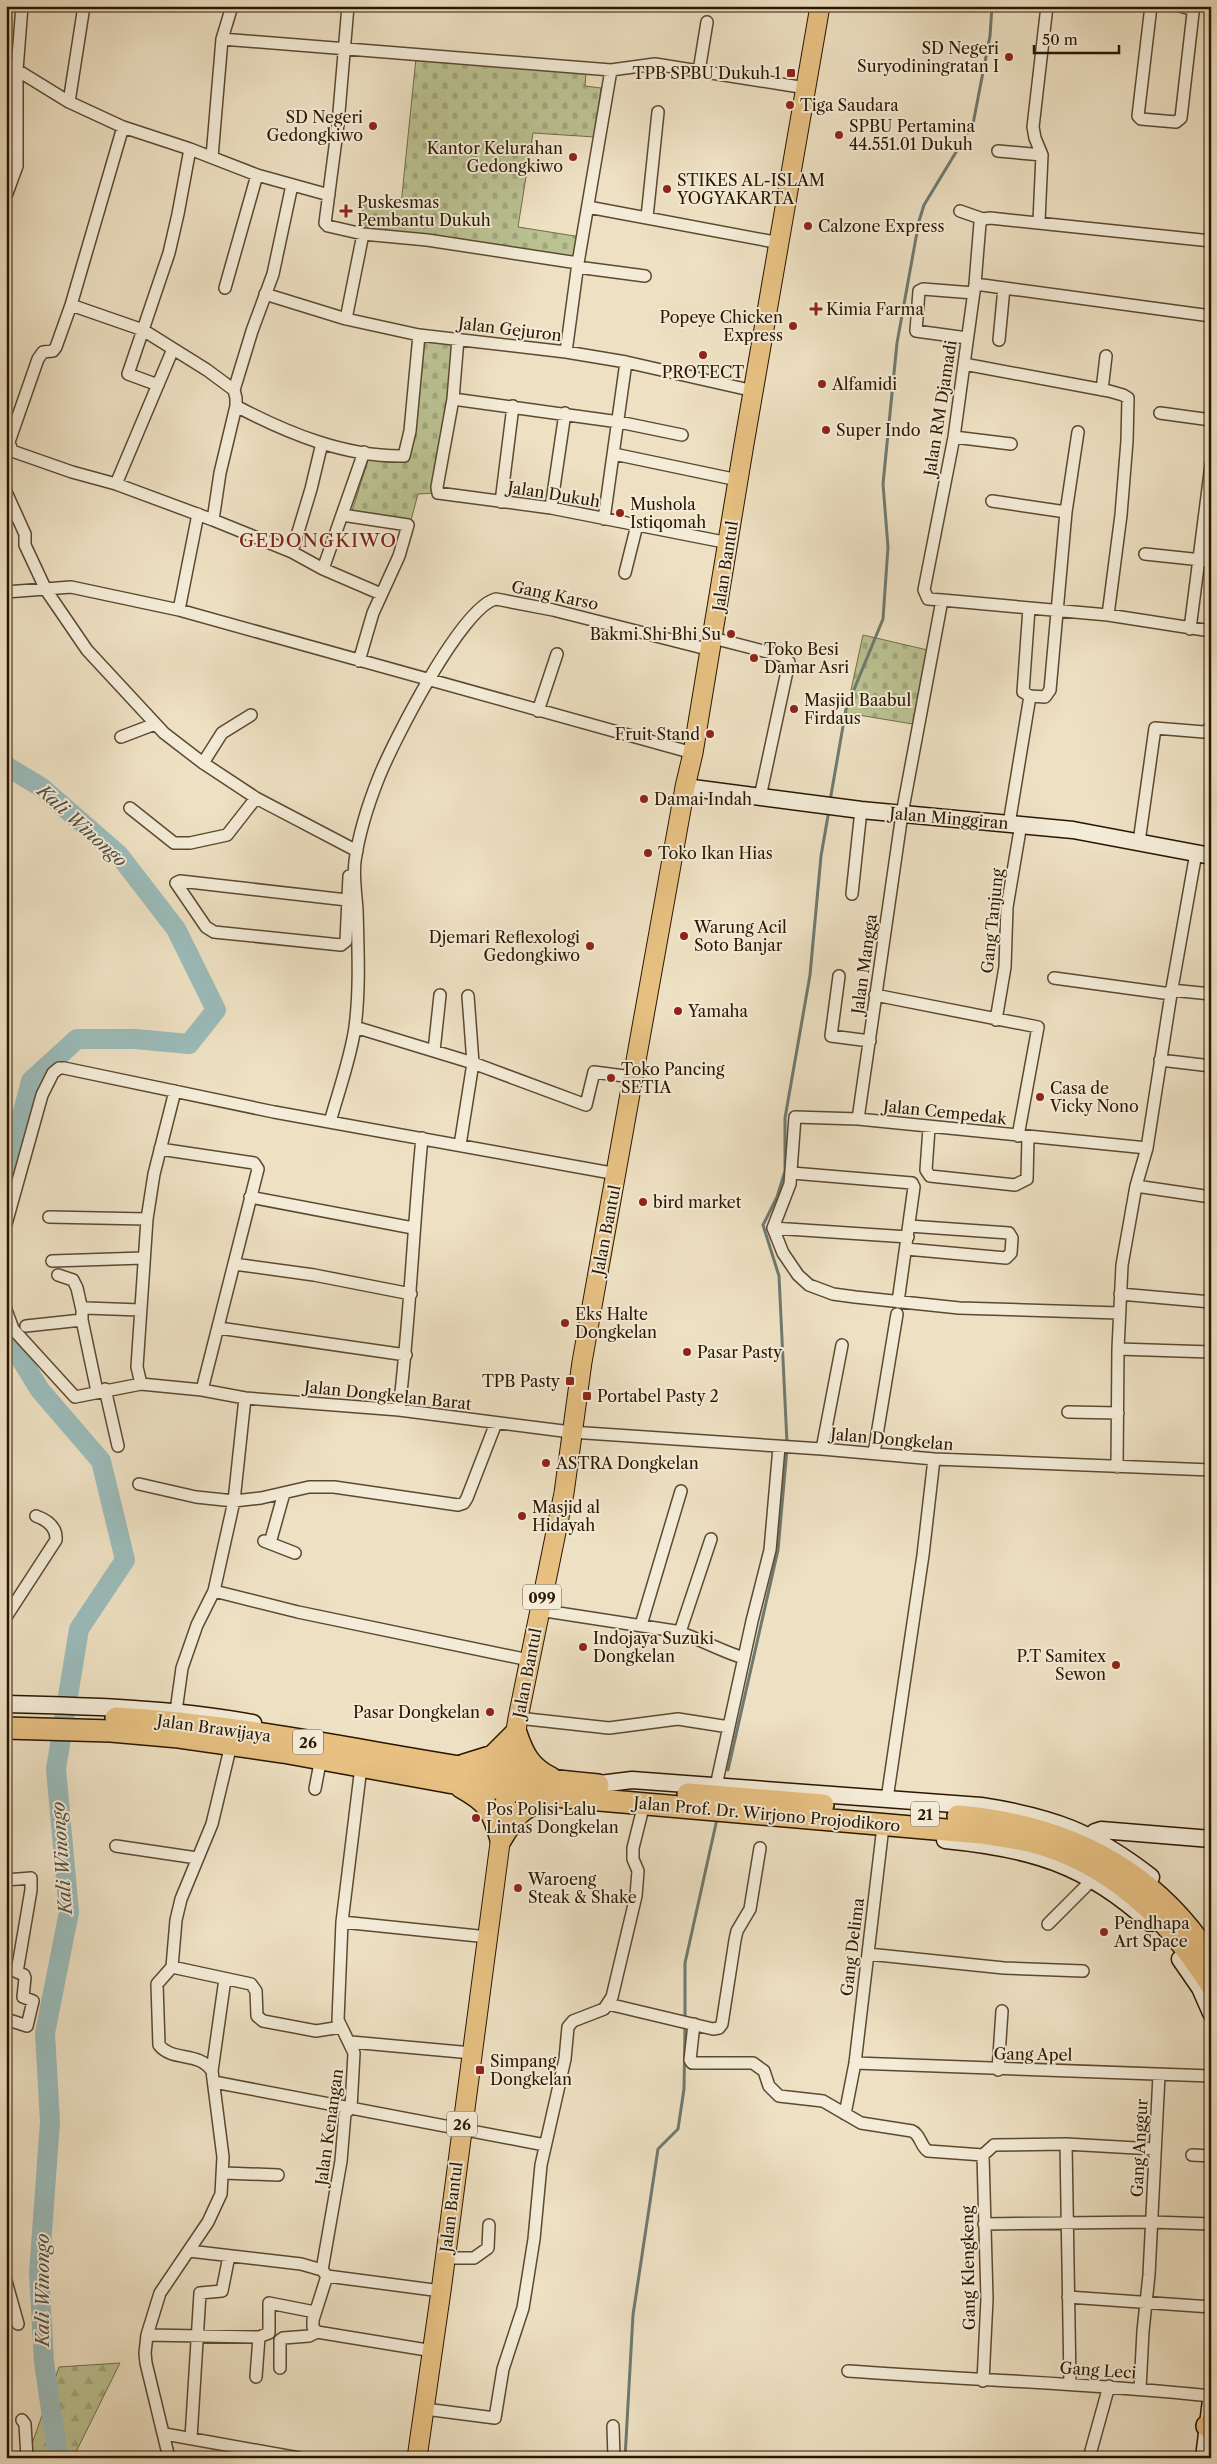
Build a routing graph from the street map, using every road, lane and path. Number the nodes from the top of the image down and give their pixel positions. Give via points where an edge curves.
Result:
1 (22, 6) edge
2 (84, 6) edge
3 (232, 6) edge
4 (348, 6) edge
5 (820, 6) edge
6 (1047, 6) edge
7 (1151, 6) edge
8 (1180, 6) edge
9 (707, 22) dead end
10 (222, 39) junction
11 (344, 49) junction
12 (17, 70) junction
13 (611, 70) junction
14 (699, 71) junction
15 (806, 88) junction
16 (69, 102) junction
17 (658, 112) dead end
18 (123, 127) junction
19 (190, 148) junction
20 (998, 151) dead end
21 (1042, 155) junction
22 (212, 157) junction
23 (256, 175) junction
24 (292, 185) junction
25 (329, 195) junction
26 (6, 196) edge
27 (588, 206) junction
28 (960, 211) dead end
29 (647, 217) junction
30 (983, 219) junction
31 (1038, 221) junction
32 (363, 234) junction
33 (1211, 241) edge
34 (780, 243) junction
35 (578, 265) junction
36 (645, 276) dead end
37 (225, 288) dead end
38 (1004, 288) junction
39 (975, 289) junction
40 (265, 294) junction
41 (71, 304) junction
42 (1211, 316) edge
43 (346, 319) junction
44 (143, 330) junction
45 (420, 335) junction
46 (967, 338) junction
47 (458, 339) junction
48 (999, 340) dead end
49 (174, 349) junction
50 (566, 352) junction
51 (1106, 356) dead end
52 (626, 362) junction
53 (964, 364) junction
54 (158, 385) junction
55 (234, 390) junction
56 (1102, 390) junction
57 (754, 391) junction
58 (453, 399) junction
59 (236, 406) junction
60 (513, 406) junction
61 (1160, 413) dead end
62 (565, 414) junction
63 (1211, 420) edge
64 (618, 422) junction
65 (1078, 432) dead end
66 (682, 435) dead end
67 (954, 437) junction
68 (322, 443) junction
69 (1011, 444) dead end
70 (364, 452) junction
71 (614, 454) junction
72 (1211, 465) edge
73 (738, 480) junction
74 (116, 484) junction
75 (6, 492) edge
76 (1209, 497) edge
77 (992, 501) dead end
78 (501, 502) junction
79 (550, 508) junction
80 (1066, 512) junction
81 (198, 514) junction
82 (342, 516) junction
83 (604, 519) junction
84 (213, 520) junction
85 (637, 526) junction
86 (729, 543) junction
87 (292, 552) junction
88 (1144, 554) dead end
89 (1205, 560) edge
90 (323, 569) junction
91 (625, 573) dead end
92 (50, 589) junction
93 (6, 592) edge
94 (381, 594) junction
95 (942, 600) junction
96 (1029, 608) junction
97 (179, 610) junction
98 (1058, 610) junction
99 (1108, 615) junction
100 (1190, 629) junction
101 (1211, 631) edge
102 (712, 644) junction
103 (557, 654) dead end
104 (359, 662) junction
105 (428, 680) junction
106 (1030, 696) junction
107 (538, 711) junction
108 (251, 715) dead end
109 (155, 724) junction
110 (1211, 728) edge
111 (121, 737) dead end
112 (693, 754) junction
113 (203, 763) junction
114 (685, 787) junction
115 (760, 797) junction
116 (256, 798) junction
117 (130, 808) dead end
118 (860, 810) junction
119 (902, 814) junction
120 (1015, 824) junction
121 (1138, 842) junction
122 (358, 851) junction
123 (1203, 854) edge
124 (355, 870) junction
125 (852, 894) dead end
126 (347, 900) junction
127 (839, 976) dead end
128 (1054, 978) dead end
129 (1171, 992) junction
130 (1211, 994) edge
131 (440, 995) dead end
132 (875, 995) junction
133 (468, 996) dead end
134 (996, 1020) junction
135 (355, 1026) junction
136 (870, 1041) junction
137 (434, 1051) junction
138 (1160, 1060) junction
139 (473, 1063) junction
140 (1211, 1066) edge
141 (632, 1077) junction
142 (175, 1092) junction
143 (858, 1119) junction
144 (330, 1122) junction
145 (930, 1128) junction
146 (1023, 1137) junction
147 (422, 1138) junction
148 (460, 1145) junction
149 (1147, 1148) junction
150 (160, 1149) junction
151 (792, 1173) junction
152 (617, 1174) junction
153 (1136, 1186) junction
154 (1211, 1197) edge
155 (250, 1198) junction
156 (49, 1217) dead end
157 (147, 1219) junction
158 (6, 1224) edge
159 (413, 1228) junction
160 (773, 1228) junction
161 (908, 1232) junction
162 (906, 1249) junction
163 (143, 1258) junction
164 (52, 1261) dead end
165 (234, 1264) junction
166 (58, 1275) dead end
167 (411, 1294) junction
168 (1120, 1294) junction
169 (1211, 1302) edge
170 (898, 1308) junction
171 (6, 1310) edge
172 (140, 1310) junction
173 (1119, 1313) junction
174 (82, 1315) junction
175 (26, 1326) dead end
176 (218, 1328) junction
177 (842, 1345) dead end
178 (1118, 1349) junction
179 (1211, 1352) edge
180 (406, 1355) junction
181 (142, 1384) junction
182 (101, 1390) junction
183 (202, 1390) junction
184 (245, 1398) junction
185 (399, 1410) junction
186 (1068, 1412) dead end
187 (1118, 1413) junction
188 (496, 1423) junction
189 (571, 1432) junction
190 (118, 1446) dead end
191 (779, 1446) junction
192 (822, 1449) junction
193 (874, 1453) junction
194 (934, 1459) junction
195 (1117, 1467) junction
196 (1211, 1470) edge
197 (139, 1484) dead end
198 (681, 1491) dead end
199 (284, 1493) junction
200 (234, 1500) junction
201 (36, 1516) dead end
202 (711, 1540) dead end
203 (295, 1553) dead end
204 (214, 1591) junction
205 (539, 1610) junction
206 (7, 1616) edge
207 (641, 1625) junction
208 (680, 1632) junction
209 (744, 1658) junction
210 (530, 1660) junction
211 (6, 1704) edge
212 (176, 1711) junction
213 (6, 1714) edge
214 (107, 1724) junction
215 (517, 1725) junction
216 (729, 1727) junction
217 (6, 1728) edge
218 (6, 1738) edge
219 (178, 1741) junction
220 (229, 1754) junction
221 (411, 1767) junction
222 (319, 1768) junction
223 (360, 1775) junction
224 (454, 1775) junction
225 (509, 1775) junction
226 (592, 1785) junction
227 (716, 1786) junction
228 (315, 1789) dead end
229 (557, 1789) junction
230 (887, 1799) junction
231 (644, 1804) junction
232 (816, 1819) junction
233 (882, 1835) junction
234 (1091, 1836) junction
235 (501, 1839) junction
236 (1211, 1839) edge
237 (116, 1846) dead end
238 (760, 1848) dead end
239 (197, 1858) junction
240 (6, 1880) edge
241 (1092, 1880) junction
242 (342, 1922) junction
243 (1048, 1924) dead end
244 (488, 1937) junction
245 (1211, 1942) edge
246 (868, 1954) junction
247 (1211, 1958) edge
248 (172, 1967) junction
249 (1083, 1971) dead end
250 (225, 1979) junction
251 (1211, 1985) edge
252 (608, 2004) junction
253 (1002, 2011) dead end
254 (1211, 2013) edge
255 (6, 2019) edge
256 (690, 2023) junction
257 (341, 2027) junction
258 (350, 2042) junction
259 (472, 2053) junction
260 (855, 2063) junction
261 (998, 2070) junction
262 (1159, 2075) junction
263 (1211, 2076) edge
264 (213, 2077) junction
265 (351, 2108) junction
266 (841, 2110) junction
267 (461, 2130) junction
268 (1066, 2144) junction
269 (545, 2145) junction
270 (1154, 2149) junction
271 (983, 2155) junction
272 (1192, 2155) dead end
273 (1211, 2156) edge
274 (224, 2173) junction
275 (278, 2175) dead end
276 (1151, 2222) junction
277 (984, 2224) junction
278 (1068, 2224) junction
279 (1211, 2224) edge
280 (489, 2225) dead end
281 (189, 2251) junction
282 (229, 2256) junction
283 (445, 2258) junction
284 (325, 2273) junction
285 (6, 2281) edge
286 (441, 2291) junction
287 (1068, 2297) junction
288 (1146, 2302) junction
289 (1211, 2306) edge
290 (315, 2312) junction
291 (18, 2324) dead end
292 (317, 2332) junction
293 (147, 2335) junction
294 (197, 2336) junction
295 (259, 2337) junction
296 (433, 2351) junction
297 (280, 2368) dead end
298 (848, 2371) dead end
299 (256, 2377) dead end
300 (983, 2381) junction
301 (1070, 2384) junction
302 (1109, 2386) junction
303 (1140, 2389) junction
304 (1211, 2396) edge
305 (1211, 2400) edge
306 (424, 2409) junction
307 (22, 2420) dead end
308 (613, 2426) dead end
309 (1209, 2426) edge
310 (165, 2434) junction
311 (191, 2438) junction
312 (276, 2456) edge
313 (27, 2458) edge
314 (169, 2458) edge
315 (299, 2458) edge
316 (417, 2458) edge
317 (614, 2458) edge
318 (1089, 2458) edge
319 (1204, 2458) edge

1 - 12 street
2 - 16 street
3 - 10 street
4 - 11 street
5 - 15 main road, Jalan Bantul
6 - 21 street via 1033,127
7 - 8 street via 1138,116 1176,122 1181,118 1193,11
9 - 14 street
10 - 11 street
10 - 22 street
11 - 13 street
11 - 25 street
12 - 16 street
12 - 26 street via 17,166
13 - 14 street via 651,64
13 - 27 street
14 - 15 street
15 - 34 main road, Jalan Bantul
16 - 18 street
17 - 29 street
18 - 19 street
18 - 41 street
19 - 22 street
19 - 44 street via 169,253
20 - 21 street
21 - 31 street
22 - 23 street
23 - 24 street
23 - 37 street
24 - 25 street
24 - 40 street via 273,274
25 - 32 street via 325,223
27 - 29 street
27 - 35 street
28 - 30 street
29 - 34 street
30 - 31 street
30 - 39 street, Jalan RM Djamadi
31 - 33 street
32 - 35 street via 427,240
32 - 43 street
34 - 57 main road, Jalan Bantul
35 - 36 street
35 - 50 street
38 - 39 street
38 - 42 street
38 - 48 street
39 - 46 street, Jalan RM Djamadi
39 - 46 street via 924,289 918,297 916,331
40 - 43 street, Jalan Gejuron
40 - 55 street
41 - 44 street
41 - 74 street via 56,347 53,351 43,352 38,359 9,446 14,453
43 - 45 street, Jalan Gejuron
44 - 49 street
44 - 54 street via 128,374
45 - 47 street, Jalan Gejuron
45 - 70 street via 405,454
46 - 53 street, Jalan RM Djamadi
47 - 50 street, Jalan Gejuron
47 - 58 street
49 - 54 street
49 - 55 street
50 - 52 street, Jalan Gejuron
51 - 56 street
52 - 57 street, Jalan Gejuron
52 - 64 street
53 - 56 street
53 - 67 street, Jalan RM Djamadi
54 - 74 street
55 - 59 street
56 - 99 street via 1124,395 1129,402 1121,516
57 - 73 main road, Jalan Bantul
58 - 60 street
58 - 78 street, Jalan Dukuh via 437,487 439,494
59 - 68 street via 281,430
59 - 84 street
60 - 62 street
60 - 78 street
61 - 63 street
62 - 64 street
62 - 79 street
64 - 66 street
64 - 71 street
65 - 80 street
67 - 69 street
67 - 95 street, Jalan RM Djamadi via 924,590 928,599
68 - 70 street
68 - 87 street
70 - 82 street
71 - 73 street
71 - 83 street
72 - 76 street
73 - 86 main road, Jalan Bantul
74 - 81 street
75 - 92 street via 25,534 25,545
76 - 89 street
77 - 80 street
78 - 79 street, Jalan Dukuh
79 - 83 street, Jalan Dukuh
80 - 98 street
81 - 84 street
81 - 97 street
82 - 90 street
82 - 94 street via 408,524 400,556
83 - 85 street, Jalan Dukuh
84 - 87 street
85 - 86 street, Jalan Dukuh
85 - 91 street
86 - 102 main road, Jalan Bantul
87 - 90 street
88 - 89 street
89 - 100 street
90 - 94 street
92 - 93 street
92 - 97 street via 71,587
92 - 109 street via 87,650
94 - 104 street
95 - 96 street
95 - 119 street
96 - 98 street
96 - 106 street via 1023,690
97 - 104 street
98 - 99 street
98 - 106 street via 1049,694 1046,697
99 - 100 street
100 - 101 street
102 - 105 street, Gang Karso via 496,599 488,602 458,635
102 - 112 main road, Jalan Bantul
102 - 115 street via 783,656 789,662
103 - 107 street
104 - 105 street
105 - 107 street
105 - 122 street via 378,779
106 - 120 street, Gang Tanjung
107 - 112 street
108 - 113 street via 222,733
109 - 111 street
109 - 113 street
110 - 121 street via 1204,732 1156,728
112 - 114 main road, Jalan Bantul
113 - 116 street
114 - 115 street, Jalan Minggiran
114 - 141 main road, Jalan Bantul
115 - 118 street, Jalan Minggiran
116 - 117 street via 227,835 190,843 174,843
116 - 122 street
118 - 119 street, Jalan Minggiran
118 - 125 street
119 - 120 street, Jalan Minggiran
119 - 132 street, Jalan Mangga
120 - 121 street, Jalan Minggiran
120 - 134 street, Gang Tanjung via 1007,907 1006,961
121 - 123 street, Jalan Minggiran
122 - 124 street
123 - 129 street
124 - 126 street via 349,874
124 - 135 street via 358,944
126 - 126 street via 180,881 176,883 211,931 313,943 346,943
127 - 136 street via 831,1036
128 - 129 street
129 - 130 street
129 - 138 street
131 - 137 street
132 - 134 street
132 - 136 street, Jalan Mangga
133 - 139 street
134 - 146 street via 1036,1026 1039,1030
135 - 137 street
135 - 144 street
136 - 143 street, Jalan Mangga
137 - 139 street
138 - 140 street
138 - 149 street
139 - 141 street via 586,1105 594,1072
139 - 148 street
141 - 152 main road, Jalan Bantul
142 - 144 street
142 - 150 street
142 - 158 street via 64,1068 53,1073 42,1095
143 - 145 street, Jalan Cempedak
143 - 151 street, Jalan Cempedak via 794,1118
144 - 147 street
145 - 146 street, Jalan Cempedak
145 - 146 street via 926,1170 930,1176 1015,1185 1027,1179
146 - 149 street, Jalan Cempedak
147 - 148 street
147 - 159 street
148 - 152 street
149 - 153 street
150 - 155 street via 256,1164 258,1172
150 - 157 street
151 - 160 street
151 - 161 street via 908,1181 914,1187
152 - 189 main road, Jalan Bantul
153 - 154 street
153 - 168 street
155 - 159 street
155 - 165 street
156 - 157 street
157 - 163 street
159 - 167 street
160 - 161 street
160 - 170 street via 783,1253 809,1285 833,1294
161 - 162 street
161 - 162 street via 1009,1233 1011,1253 1006,1258
162 - 170 street
163 - 164 street
163 - 172 street
165 - 167 street via 314,1275
165 - 176 street
166 - 174 street via 72,1280 77,1288
167 - 180 street
168 - 169 street
168 - 173 street
170 - 173 street
170 - 193 street
171 - 182 street, Jalan Dongkelan Barat via 13,1328 71,1394 79,1398
172 - 174 street via 86,1308
172 - 181 street via 137,1367
173 - 178 street
174 - 175 street
174 - 182 street
176 - 180 street
176 - 183 street
177 - 192 street
178 - 179 street
178 - 187 street
180 - 185 street
181 - 182 street, Jalan Dongkelan Barat
181 - 183 street, Jalan Dongkelan Barat
182 - 190 street
183 - 184 street, Jalan Dongkelan Barat
184 - 185 street, Jalan Dongkelan Barat
184 - 200 street
185 - 188 street, Jalan Dongkelan Barat
186 - 187 street
187 - 195 street
188 - 189 street, Jalan Dongkelan Barat
188 - 199 street via 467,1498 461,1504 334,1487 309,1487
189 - 191 street, Jalan Dongkelan
189 - 205 main road, Jalan Bantul / 099 via 564,1493
191 - 192 street, Jalan Dongkelan
191 - 209 street via 770,1550
192 - 193 street, Jalan Dongkelan
193 - 194 street, Jalan Dongkelan
194 - 195 street, Jalan Dongkelan
194 - 230 street
195 - 196 street, Jalan Dongkelan
197 - 200 street via 196,1497
198 - 207 street
199 - 200 street
199 - 203 street via 267,1542
200 - 204 street
201 - 206 street via 52,1526 56,1540
202 - 208 street
204 - 210 street via 298,1612
204 - 212 street via 197,1625 182,1668
205 - 207 street
205 - 210 main road, Jalan Bantul / 099
207 - 208 street
208 - 209 street
209 - 216 street
210 - 215 main road, Jalan Bantul / 099
211 - 214 street
212 - 214 street
212 - 221 street via 400,1748
213 - 214 highway, Jalan Brawijaya / 26
214 - 217 highway, Jalan Brawijaya / 26
214 - 218 street
214 - 219 highway, Jalan Brawijaya / 26
214 - 221 highway, Jalan Brawijaya / 26 via 167,1720 210,1726
215 - 216 street via 608,1728 678,1719
215 - 224 highway via 493,1756
215 - 225 main road, Jalan Bantul / 099
215 - 229 highway via 527,1760
216 - 227 street
219 - 220 street
219 - 221 highway, Jalan Brawijaya / 26
220 - 222 street
220 - 239 street via 212,1824
221 - 223 street
221 - 224 highway, Jalan Brawijaya / 26
222 - 223 street
222 - 228 street
223 - 242 street, Jalan Kenangan
224 - 225 highway, Jalan Brawijaya / 26
224 - 235 highway via 494,1814
225 - 229 highway, Jalan Prof. Dr. Wirjono Projodikoro / 21
225 - 235 main road, Jalan Bantul / 26
226 - 227 street via 632,1780
226 - 229 highway, Jalan Prof. Dr. Wirjono Projodikoro / 21
226 - 247 highway, 21 via 989,1819 1048,1832 1103,1856 1134,1876 1179,1917
227 - 230 street
229 - 231 highway, Jalan Prof. Dr. Wirjono Projodikoro / 21
229 - 235 highway via 514,1817
230 - 234 street via 981,1806 1024,1813
231 - 232 highway, Jalan Prof. Dr. Wirjono Projodikoro / 21
231 - 252 street via 633,1848 638,1871 636,1896
232 - 233 street via 843,1830
232 - 251 highway, Jalan Prof. Dr. Wirjono Projodikoro / 21 via 981,1833 1034,1843 1071,1856 1128,1891 1159,1918
233 - 241 street via 1021,1850
233 - 246 street, Gang Delima
234 - 236 street via 1101,1830
234 - 245 street via 1155,1881 1190,1915
235 - 244 main road, Jalan Bantul / 26
237 - 239 street
238 - 256 street via 750,1910 735,1940 722,2024 714,2029
239 - 248 street via 176,1920
240 - 255 street via 31,1878 17,1972 25,1978 23,1997 33,2001 27,2026
241 - 243 street
241 - 254 street via 1155,1928 1189,1970
242 - 244 street
242 - 257 street, Jalan Kenangan via 338,2020
244 - 259 main road, Jalan Bantul / 26
246 - 249 street via 1004,1968
246 - 260 street, Gang Delima
248 - 250 street
248 - 264 street via 157,1984 159,2045 167,2052 198,2059 206,2064
250 - 257 street via 254,1987 257,2016 263,2021 316,2031
250 - 264 street
252 - 256 street
252 - 269 street via 598,2012 573,2021 568,2027 565,2059
253 - 261 street
256 - 266 street via 692,2063 753,2063 764,2070 769,2086 779,2096 823,2101
257 - 258 street, Jalan Kenangan
258 - 259 street
258 - 265 street, Jalan Kenangan via 354,2062
259 - 267 main road, Jalan Bantul / 26
260 - 261 street, Gang Apel
260 - 266 street, Gang Delima
261 - 262 street, Gang Apel via 1098,2070
262 - 263 street, Gang Apel
262 - 270 street, Gang Anggur
264 - 265 street
264 - 274 street
265 - 267 street
265 - 284 street, Jalan Kenangan via 345,2113
266 - 271 street via 861,2123 912,2131 928,2151
267 - 269 street
267 - 283 main road, Jalan Bantul / 26
268 - 270 street
268 - 271 street via 994,2145
268 - 278 street
269 - 306 street via 523,2308 503,2369 495,2418
270 - 276 street, Gang Anggur
271 - 277 street, Gang Klengkeng
272 - 273 street
274 - 275 street
274 - 281 street via 218,2204
276 - 278 street
276 - 279 street
276 - 288 street, Gang Anggur
277 - 278 street
277 - 300 street, Gang Klengkeng via 987,2299
278 - 287 street
280 - 283 street via 488,2248 474,2258
281 - 282 street
281 - 293 street via 160,2293
282 - 284 street via 301,2264
282 - 294 street via 222,2291 200,2293
283 - 286 main road, Jalan Bantul / 26
284 - 286 street
284 - 290 street, Jalan Kenangan
285 - 291 street
286 - 296 main road, Jalan Bantul / 26
287 - 288 street
287 - 301 street
288 - 289 street
288 - 303 street, Gang Anggur
290 - 292 street, Jalan Kenangan via 313,2327
290 - 295 street via 269,2303 269,2333
292 - 296 street
292 - 297 street via 280,2340
293 - 294 street
293 - 310 street via 146,2364
294 - 295 street
294 - 311 street
295 - 299 street
296 - 306 main road, Jalan Bantul / 26
298 - 300 street, Gang Leci
300 - 301 street, Gang Leci
301 - 302 street, Gang Leci
302 - 303 street, Gang Leci
302 - 318 street
303 - 304 street, Gang Leci
305 - 309 street
306 - 316 main road, Jalan Bantul / 26
307 - 313 street
308 - 317 street
309 - 319 street
310 - 311 street
310 - 314 street
311 - 312 street
312 - 315 street

